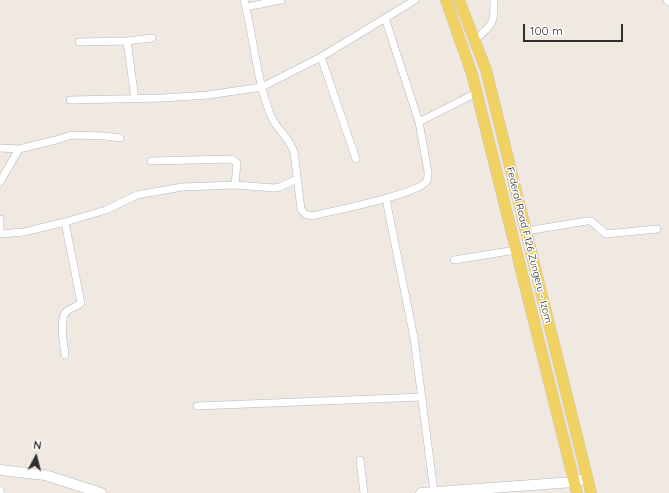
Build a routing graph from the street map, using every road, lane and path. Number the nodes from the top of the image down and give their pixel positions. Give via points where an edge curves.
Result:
1 (282, 0) edge
2 (415, 0) edge
3 (446, 0) edge
4 (460, 0) edge
5 (494, 0) edge
6 (245, 4) edge
7 (385, 18) junction
8 (152, 38) dead end
9 (128, 40) junction
10 (475, 40) junction
11 (79, 42) dead end
12 (321, 57) junction
13 (262, 87) junction
14 (476, 93) junction
15 (135, 99) junction
16 (70, 100) dead end
17 (419, 122) junction
18 (120, 138) dead end
19 (0, 148) edge
20 (19, 149) junction
21 (356, 159) dead end
22 (508, 159) junction
23 (151, 161) dead end
24 (494, 163) junction
25 (297, 179) junction
26 (0, 182) edge
27 (235, 185) junction
28 (386, 199) junction
29 (0, 219) edge
30 (65, 222) junction
31 (658, 229) dead end
32 (526, 231) junction
33 (0, 234) edge
34 (516, 250) junction
35 (454, 260) dead end
36 (64, 355) dead end
37 (422, 397) junction
38 (197, 406) dead end
39 (360, 460) dead end
40 (0, 470) edge
41 (587, 478) junction
42 (574, 482) junction
43 (0, 490) edge
44 (475, 491) edge
45 (434, 492) junction
46 (1, 493) edge
47 (101, 493) edge
48 (364, 493) edge
49 (421, 493) edge
50 (577, 493) edge
51 (591, 493) edge

1 - 6 street
2 - 7 street
3 - 14 main road, Federal Road F.126 Zungeru - Izom via 472,74
4 - 10 main road, Federal Road F.126 Zungeru - Izom
5 - 10 street via 492,25
6 - 13 street
7 - 12 street
7 - 17 street
8 - 9 street
9 - 11 street
9 - 15 street
10 - 22 main road, Federal Road F.126 Zungeru - Izom via 486,70
12 - 13 street
12 - 21 street
13 - 15 street via 208,95
13 - 25 street via 271,117 292,145
14 - 17 street
14 - 24 main road, Federal Road F.126 Zungeru - Izom
15 - 16 street
17 - 28 street via 428,172 426,181
18 - 20 street via 72,134
19 - 20 street
20 - 26 street
22 - 24 main road
22 - 32 main road, Federal Road F.126 Zungeru - Izom
23 - 27 street via 231,159 236,163
24 - 34 main road, Federal Road F.126 Zungeru - Izom
25 - 27 street via 274,188
25 - 28 street via 301,209 307,216
27 - 30 street via 182,187 137,195 106,210
28 - 37 street via 414,338
29 - 33 street
30 - 33 street via 24,232
30 - 36 street via 81,303 62,316
31 - 32 street via 606,234 591,221 587,221
32 - 41 main road, Federal Road F.126 Zungeru - Izom
34 - 35 street
34 - 42 main road, Federal Road F.126 Zungeru - Izom
37 - 38 street
37 - 45 street
39 - 48 street
40 - 47 street via 45,475
41 - 42 street
41 - 51 main road, Federal Road F.126 Zungeru - Izom
42 - 44 street
42 - 50 main road, Federal Road F.126 Zungeru - Izom
43 - 46 street
44 - 45 street
45 - 49 street

